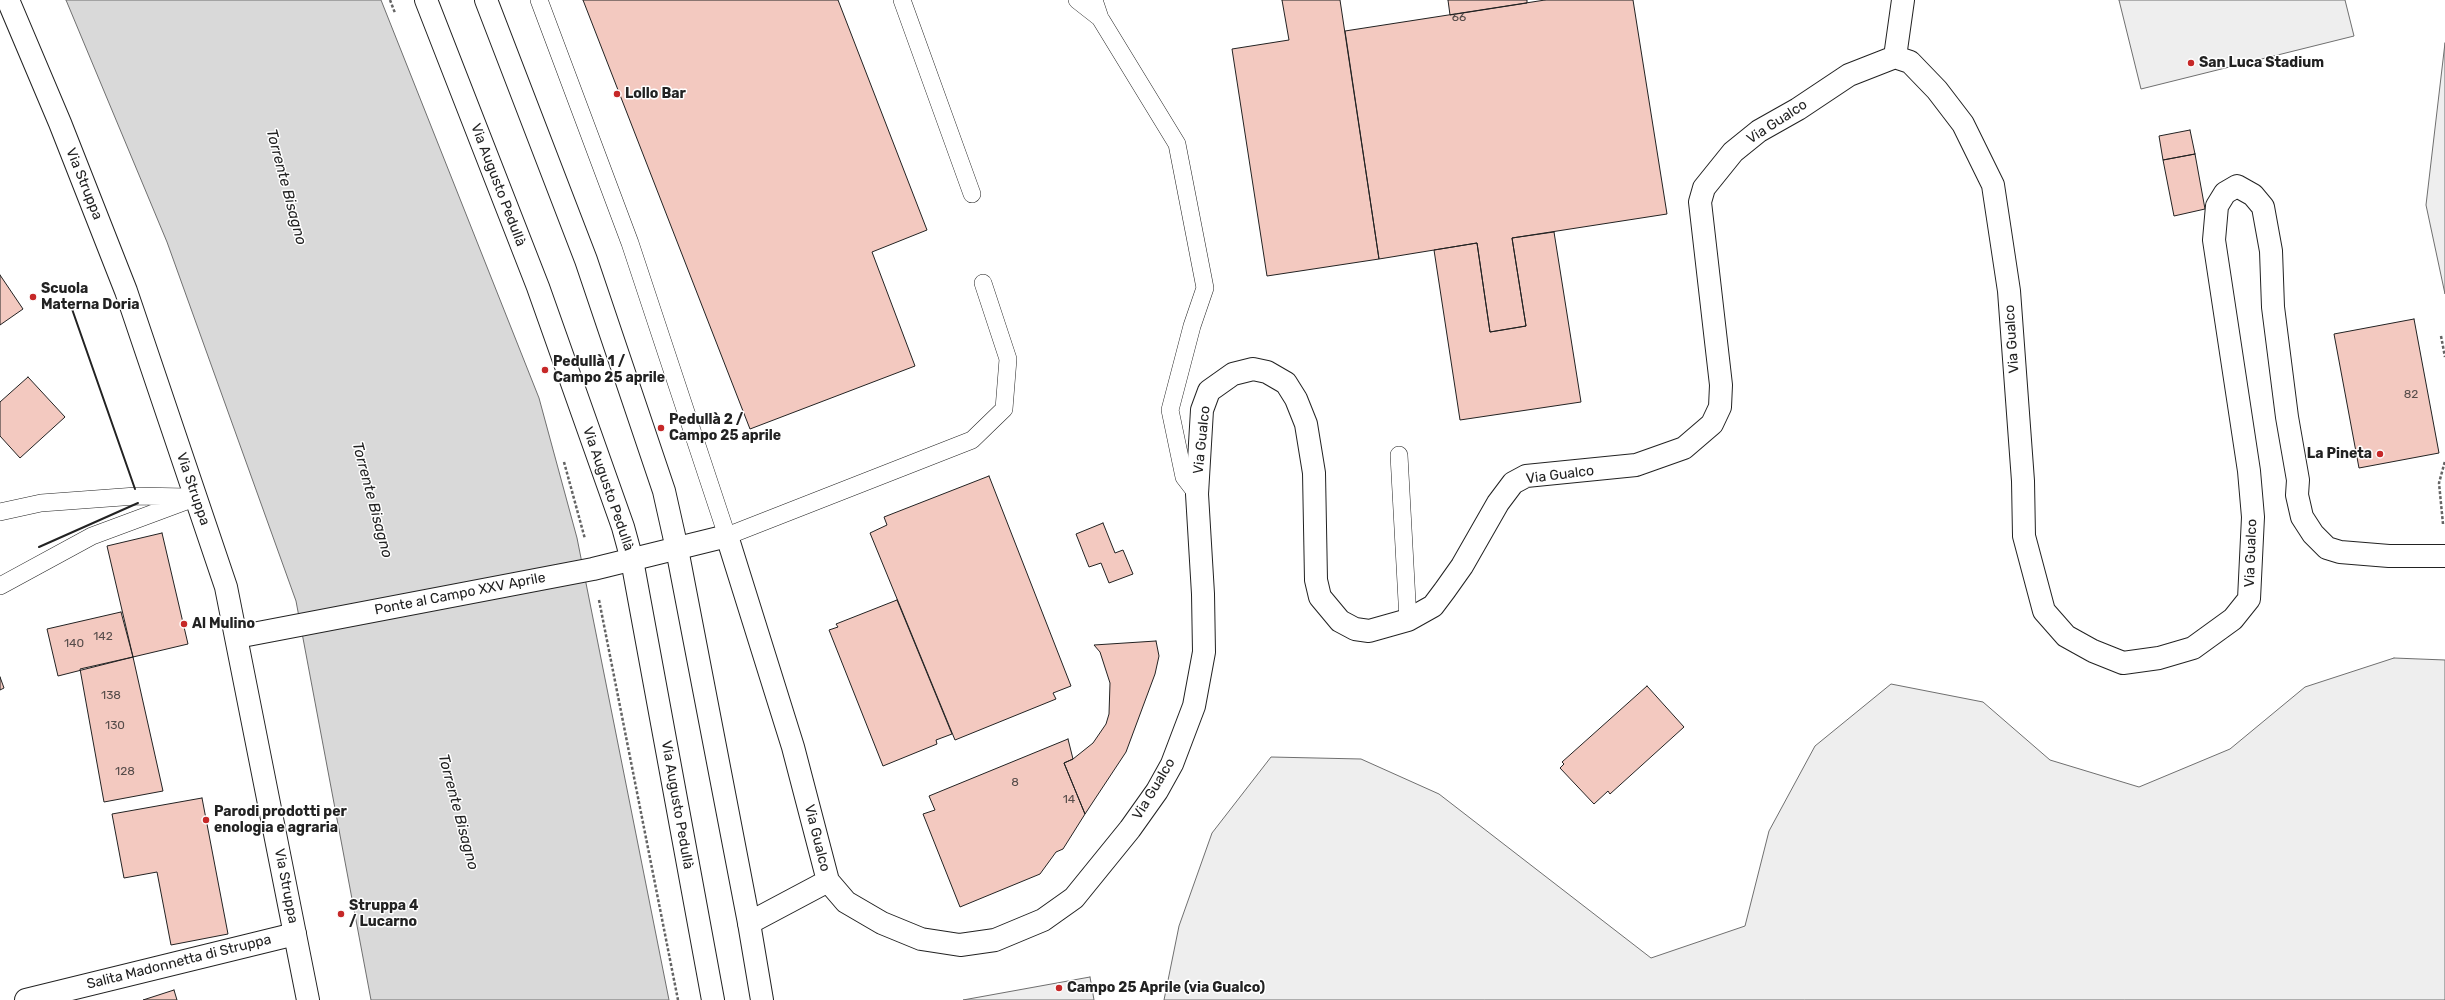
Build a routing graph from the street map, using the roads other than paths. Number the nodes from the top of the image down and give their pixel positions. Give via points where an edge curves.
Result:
1 (8, 0) edge
2 (426, 0) edge
3 (486, 0) edge
4 (538, 0) edge
5 (902, 0) edge
6 (1077, 0) edge
7 (1094, 0) edge
8 (1903, 0) edge
9 (1100, 18) junction
10 (1894, 57) junction
11 (972, 194) dead end
12 (983, 283) dead end
13 (1399, 455) dead end
14 (1197, 494) junction
15 (197, 497) junction
16 (0, 512) edge
17 (728, 536) junction
18 (677, 549) junction
19 (2445, 556) edge
20 (632, 560) junction
21 (0, 586) edge
22 (1408, 620) junction
23 (237, 637) junction
24 (828, 881) junction
25 (749, 923) junction
26 (295, 934) junction
27 (35, 999) edge
28 (308, 1000) edge
29 (713, 1000) edge
30 (762, 1000) edge

1 - 15 street, Via Struppa via 126,291
2 - 20 street, Via Augusto Pedullà via 538,287 623,527
3 - 18 street via 586,260 664,492
4 - 17 lane via 630,243
5 - 11 lane
6 - 9 lane
7 - 9 lane
8 - 10 street
9 - 14 lane via 1177,144 1205,288 1192,326 1170,410 1184,476
10 - 19 street, Via Gualco via 1910,62 1937,90 1963,124 1993,186 2009,291 2023,481 2024,536 2044,611 2066,636 2123,663 2159,658 2192,648 2232,618 2249,599 2253,517 2249,471 2214,240 2217,206 2225,193 2237,186 2253,195 2263,206 2272,250 2273,307 2302,517 2313,534 2327,548 2340,552 2388,556
10 - 22 street, Via Gualco via 1849,75 1759,131 1733,152 1704,188 1700,202 1721,385 1720,407 1712,424 1684,448 1636,464 1526,476 1513,484 1498,503 1462,566 1433,606
12 - 17 lane via 1008,360 1004,409 972,440
13 - 22 lane
14 - 22 street, Via Gualco via 1202,410 1209,391 1233,374 1253,368 1286,383 1306,424 1314,473 1316,580 1320,597 1340,621 1355,629 1369,631
14 - 24 street, Via Gualco via 1204,594 1204,652 1194,706 1172,764 1157,791 1074,898 1043,920 1009,935 995,940 960,945 921,938 882,923 846,902
15 - 16 lane via 136,496 41,503
15 - 21 lane via 92,536
15 - 23 street, Via Struppa via 226,588
17 - 18 street
17 - 24 street, Via Gualco via 793,746
18 - 20 street, Ponte al Campo XXV Aprile
18 - 25 street
20 - 23 street, Ponte al Campo XXV Aprile
20 - 29 street, Via Augusto Pedullà
23 - 26 street, Via Struppa
24 - 25 street
25 - 30 street
26 - 27 street, Salita Madonnetta di Struppa
26 - 28 street, Via Struppa

